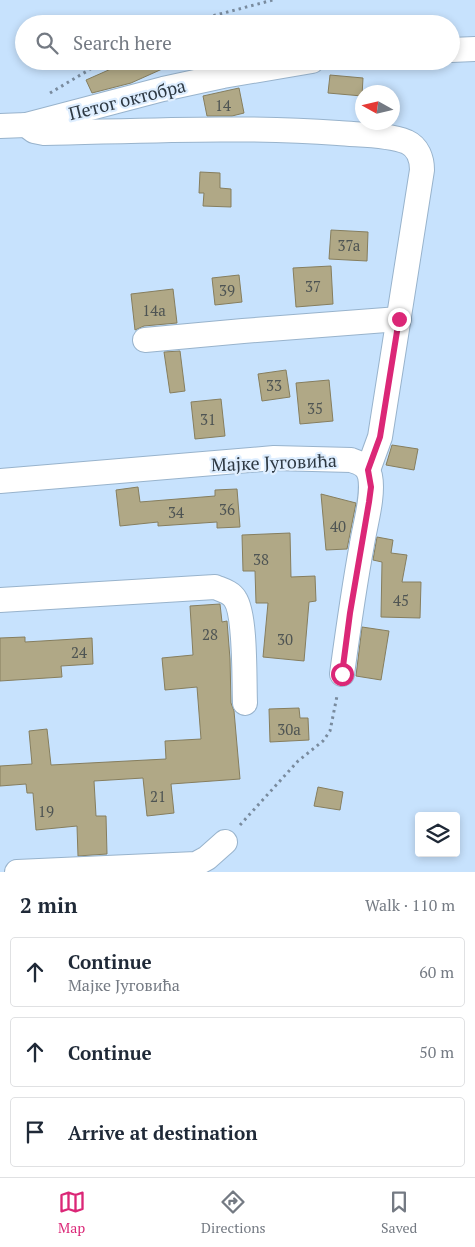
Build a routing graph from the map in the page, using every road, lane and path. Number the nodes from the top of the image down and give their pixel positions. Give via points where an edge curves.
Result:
1 (273, 0) edge
2 (216, 15) edge
3 (475, 49) edge
4 (460, 50) edge
5 (259, 70) edge
6 (26, 124) junction
7 (0, 126) edge
8 (399, 319) junction
9 (146, 340) dead end
10 (368, 470) junction
11 (0, 481) edge
12 (0, 600) edge
13 (342, 674) joint
14 (245, 703) dead end
15 (225, 842) joint
16 (193, 868) edge
17 (17, 872) edge

1 - 2 path
3 - 4 street
5 - 6 street, Петог октобра via 163,89
6 - 7 street, Петог октобра
6 - 8 street via 34,131 44,132 308,131 367,135 407,142 422,160 422,170
8 - 9 street
8 - 10 street via 380,437
10 - 11 street, Мајке Југовића via 362,463 351,460 274,458
10 - 13 street via 371,487
12 - 14 street via 215,588 227,592 234,597 242,618
13 - 15 path via 330,731 323,741 298,761
15 - 16 street
16 - 17 street

